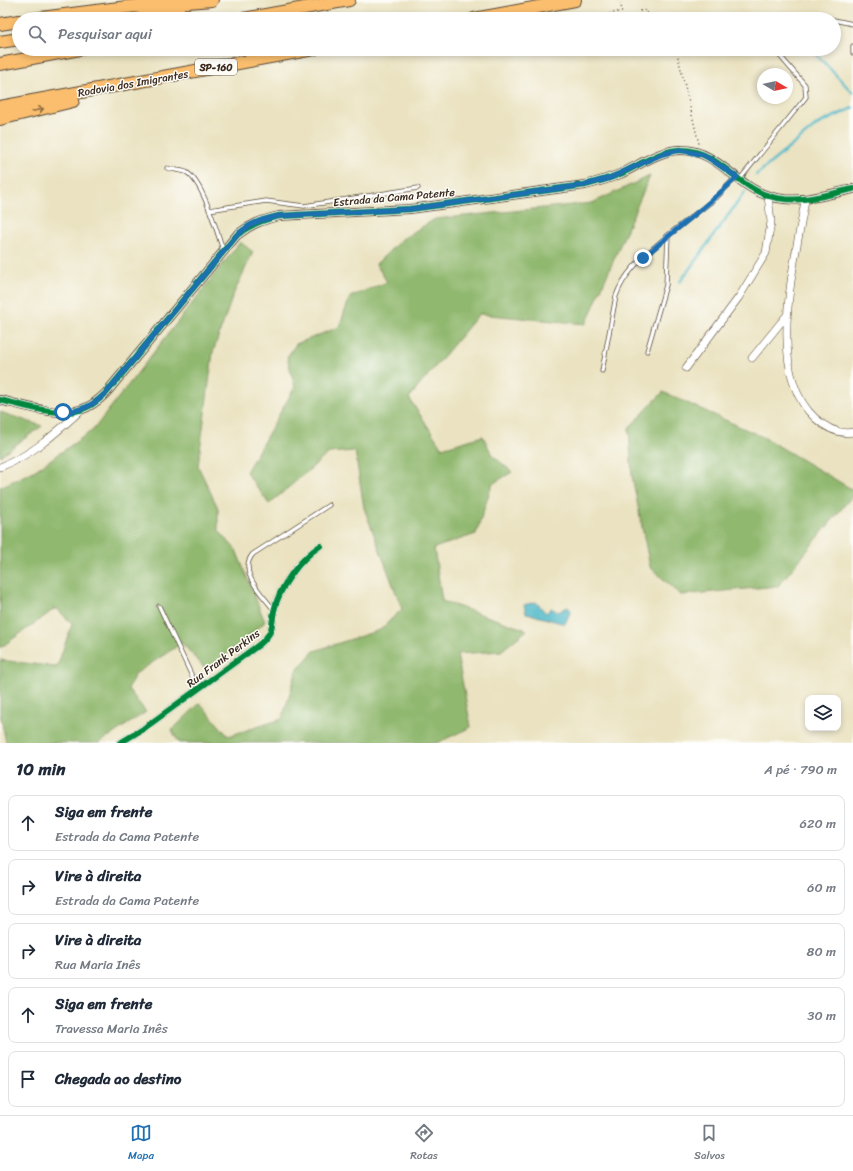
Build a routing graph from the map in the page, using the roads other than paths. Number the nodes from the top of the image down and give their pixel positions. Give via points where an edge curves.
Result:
1 (213, 0) edge
2 (350, 0) edge
3 (575, 0) edge
4 (88, 12) edge
5 (164, 12) edge
6 (282, 12) edge
7 (511, 12) edge
8 (841, 21) edge
9 (12, 22) edge
10 (0, 24) edge
11 (853, 24) edge
12 (12, 40) edge
13 (0, 42) edge
14 (853, 46) edge
15 (853, 54) edge
16 (43, 56) edge
17 (277, 56) edge
18 (780, 56) edge
19 (0, 64) edge
20 (118, 86) junction
21 (0, 107) edge
22 (0, 119) edge
23 (167, 168) dead end
24 (739, 178) junction
25 (418, 188) dead end
26 (853, 189) edge
27 (768, 196) junction
28 (805, 200) junction
29 (209, 210) junction
30 (668, 235) junction
31 (223, 251) junction
32 (787, 315) junction
33 (647, 351) dead end
34 (752, 358) dead end
35 (686, 368) dead end
36 (602, 371) dead end
37 (0, 400) edge
38 (80, 411) junction
39 (853, 432) edge
40 (0, 467) edge
41 (329, 505) dead end
42 (320, 546) dead end
43 (159, 606) dead end
44 (274, 611) junction
45 (198, 690) junction
46 (120, 743) edge

1 - 4 highway
1 - 5 highway
2 - 6 highway
3 - 7 highway
8 - 11 lane
9 - 10 highway
12 - 13 highway
14 - 15 lane
16 - 19 highway
17 - 20 highway, Rodovia dos Imigrantes / SP-160
18 - 24 lane via 805,85 806,97
20 - 21 highway, Rodovia dos Imigrantes / SP-160
22 -> 20 highway via 81,99
23 - 29 lane via 186,173 196,181
24 - 27 street, Estrada da Cama Patente
24 - 30 lane
24 - 31 street, Estrada da Cama Patente via 697,152 672,151 610,178 585,185 410,209 279,216 250,225
25 - 29 lane via 304,206 262,201
26 - 28 street, Estrada da Cama Patente
27 - 28 street, Estrada da Cama Patente
27 - 35 street via 771,222 766,253 743,291
28 - 32 street
29 - 31 lane
30 - 33 lane via 666,285
30 - 36 lane via 620,284
31 - 38 street, Estrada da Cama Patente via 106,393 96,403
32 - 34 street
32 - 39 street via 787,358 801,400 810,413 832,430 839,433
37 - 38 street, Estrada da Cama Patente via 63,412
38 - 40 street via 45,443 19,460
41 - 44 lane via 249,558 249,576
42 - 44 street, Rua Frank Perkins via 301,560
43 - 45 lane
44 - 45 street, Rua Frank Perkins via 274,624 268,636
45 - 46 street, Rua Frank Perkins

